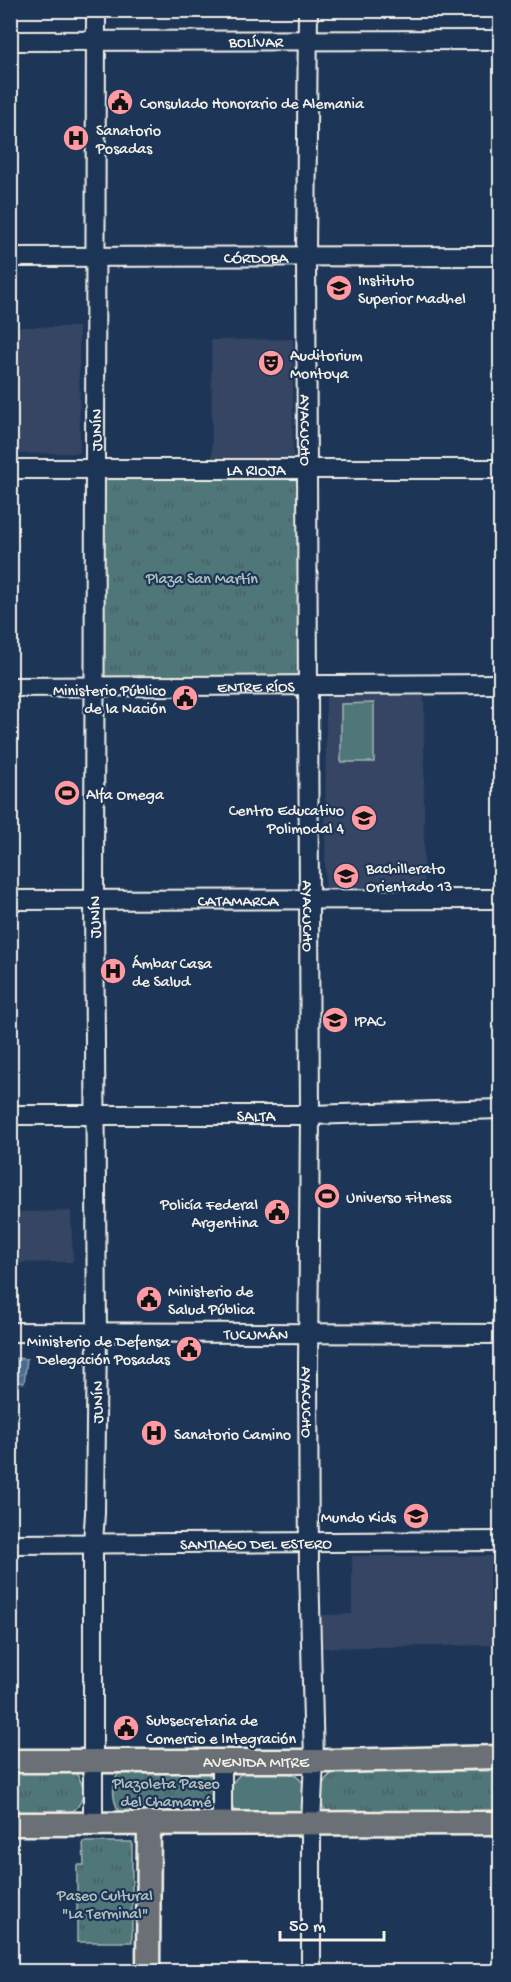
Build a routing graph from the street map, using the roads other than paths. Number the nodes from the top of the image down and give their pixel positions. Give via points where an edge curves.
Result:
1 (96, 10) edge
2 (308, 10) edge
3 (501, 40) edge
4 (10, 41) edge
5 (96, 41) junction
6 (308, 41) junction
7 (306, 256) junction
8 (501, 256) edge
9 (10, 257) edge
10 (96, 257) junction
11 (96, 469) junction
12 (307, 469) junction
13 (501, 469) edge
14 (10, 470) edge
15 (501, 684) edge
16 (308, 685) junction
17 (94, 686) junction
18 (10, 687) edge
19 (309, 899) junction
20 (501, 899) edge
21 (10, 900) edge
22 (94, 900) junction
23 (501, 1109) edge
24 (10, 1115) edge
25 (96, 1115) junction
26 (310, 1115) junction
27 (10, 1332) edge
28 (97, 1332) junction
29 (308, 1334) junction
30 (501, 1334) edge
31 (501, 1541) edge
32 (309, 1542) junction
33 (93, 1543) junction
34 (10, 1544) edge
35 (501, 1757) edge
36 (10, 1761) edge
37 (93, 1761) junction
38 (222, 1761) junction
39 (314, 1761) junction
40 (311, 1822) junction
41 (149, 1823) junction
42 (222, 1823) junction
43 (501, 1823) edge
44 (10, 1824) edge
45 (93, 1824) junction
46 (148, 1971) edge
47 (311, 1971) edge

1 - 5 street, JUNÍN
2 - 6 street, AYACUCHO
3 - 6 street, BOLÍVAR
4 - 5 street, BOLÍVAR
5 - 6 street, BOLÍVAR
5 - 10 street, JUNÍN
6 - 7 street, AYACUCHO
7 - 8 street, CÓRDOBA
7 - 10 street, CÓRDOBA
7 - 12 street, AYACUCHO
9 - 10 street, CÓRDOBA
10 - 11 street, JUNÍN
11 - 12 street, LA RIOJA
11 - 14 street, LA RIOJA
11 - 17 street, JUNÍN
12 - 13 street, LA RIOJA
12 - 16 street, AYACUCHO
15 - 16 street, ENTRE RÍOS
16 - 17 street, ENTRE RÍOS
16 - 19 street, AYACUCHO
17 - 18 street, ENTRE RÍOS
17 - 22 street, JUNÍN
19 - 20 street, CATAMARCA
19 - 22 street, CATAMARCA
19 - 26 street, AYACUCHO
21 - 22 street, CATAMARCA
22 - 25 street, JUNÍN
23 - 26 street, SALTA
24 - 25 street, SALTA
25 - 26 street, SALTA
25 - 28 street, JUNÍN
26 - 29 street, AYACUCHO
27 - 28 street, TUCUMÁN
28 - 29 street, TUCUMÁN
28 - 33 street, JUNÍN
29 - 30 street, TUCUMÁN
29 - 32 street, AYACUCHO
31 - 32 street, SANTIAGO DEL ESTERO
32 - 33 street, SANTIAGO DEL ESTERO
32 - 39 street, AYACUCHO
33 - 34 street, SANTIAGO DEL ESTERO
33 - 37 street, JUNÍN
35 - 39 main road, AVENIDA MITRE
36 - 37 main road, AVENIDA MITRE
37 - 38 main road, AVENIDA MITRE
37 - 45 street, JUNÍN
38 - 39 main road, AVENIDA MITRE
38 - 42 street
39 - 40 street, AYACUCHO
40 - 42 main road
40 - 43 main road
40 - 47 street, AYACUCHO
41 - 42 main road
41 - 45 main road
41 - 46 main road
44 - 45 main road

